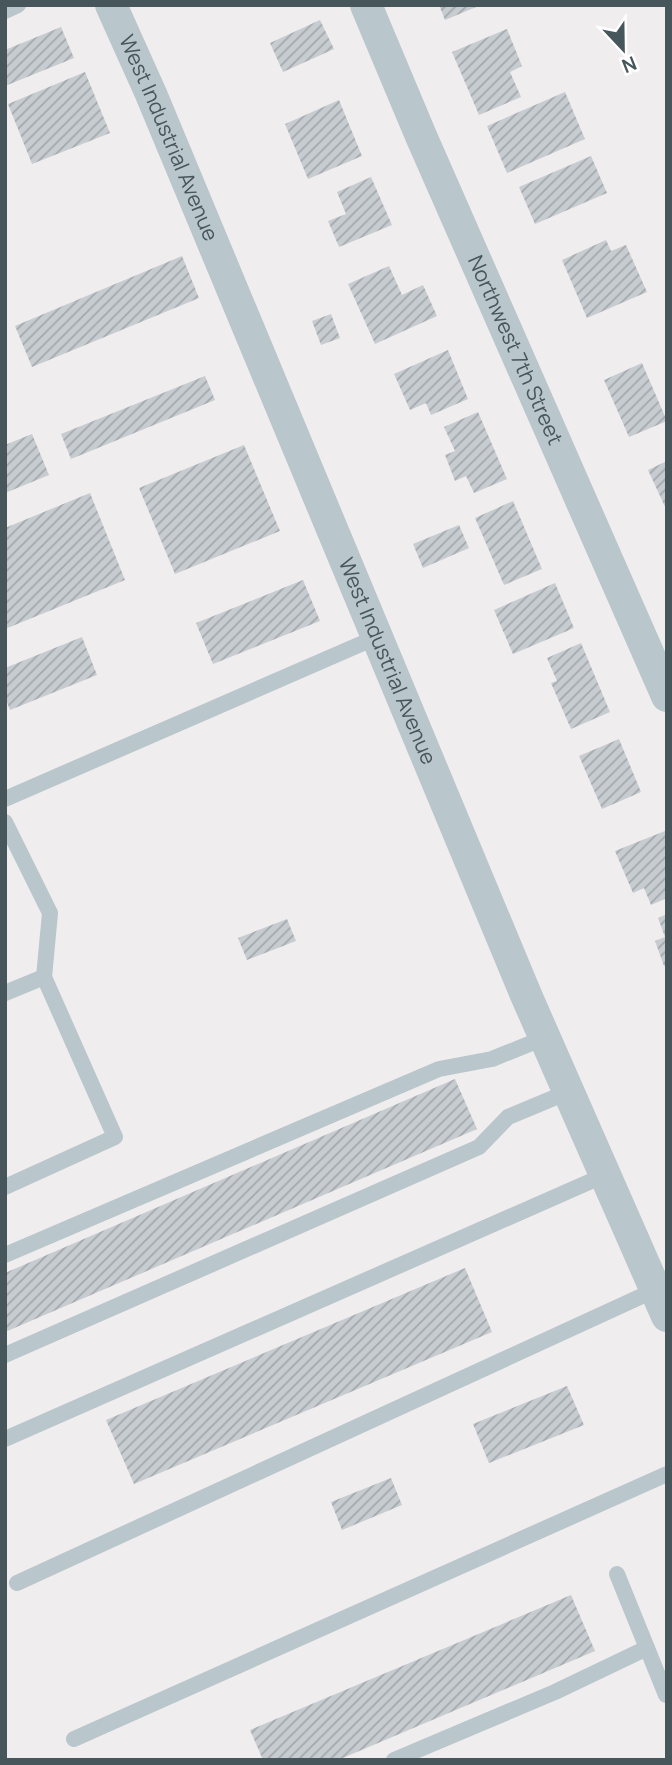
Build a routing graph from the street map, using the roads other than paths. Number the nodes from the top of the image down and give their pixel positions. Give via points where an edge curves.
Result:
1 (18, 5) edge
2 (111, 5) edge
3 (366, 5) edge
4 (5, 10) edge
5 (377, 637) junction
6 (667, 696) edge
7 (5, 799) edge
8 (5, 821) edge
9 (44, 977) junction
10 (5, 993) edge
11 (544, 1038) junction
12 (568, 1092) junction
13 (605, 1175) junction
14 (5, 1187) edge
15 (5, 1255) edge
16 (661, 1303) edge
17 (5, 1355) edge
18 (5, 1439) edge
19 (667, 1474) edge
20 (617, 1574) dead end
21 (17, 1583) dead end
22 (647, 1648) junction
23 (666, 1696) edge
24 (74, 1739) dead end
25 (394, 1760) edge

1 - 4 lane
2 - 5 street, West Industrial Avenue
3 - 6 street, Northwest 7th Street
5 - 7 lane
5 - 11 street, West Industrial Avenue
8 - 9 lane via 50,913
9 - 10 lane
9 - 14 lane via 115,1137
11 - 12 street, West Industrial Avenue
11 - 15 lane via 492,1059 439,1069
12 - 13 street, West Industrial Avenue
12 - 17 lane via 508,1117 479,1147
13 - 16 street, West Industrial Avenue
13 - 18 lane
16 - 21 lane
19 - 24 lane
20 - 22 lane
22 - 23 lane
22 - 25 lane

